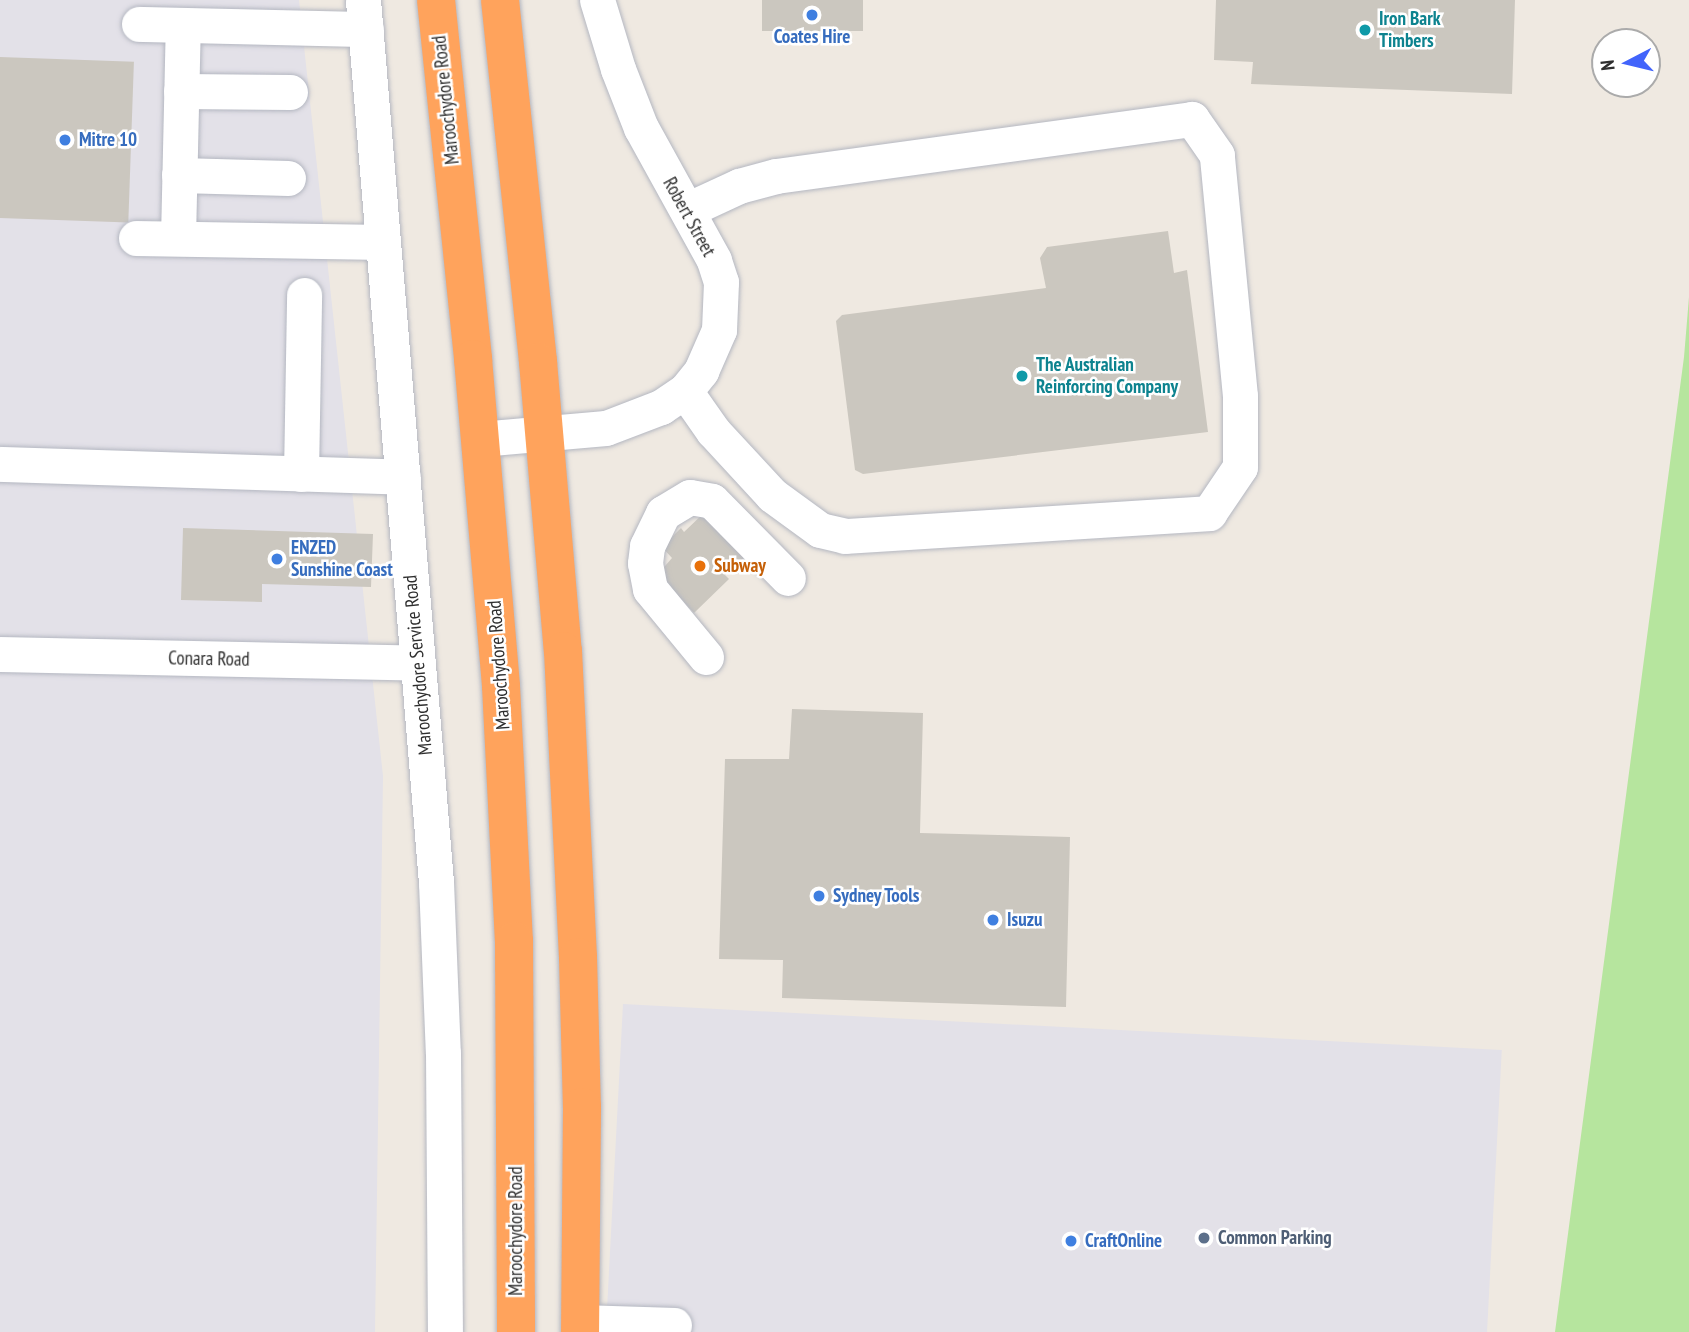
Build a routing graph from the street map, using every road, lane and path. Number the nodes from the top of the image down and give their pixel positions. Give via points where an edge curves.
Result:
1 (436, 0) edge
2 (500, 0) edge
3 (597, 0) edge
4 (365, 15) edge
5 (139, 24) dead end
6 (183, 25) junction
7 (181, 90) junction
8 (290, 92) dead end
9 (179, 176) junction
10 (289, 178) dead end
11 (687, 210) junction
12 (136, 238) dead end
13 (178, 238) junction
14 (382, 242) junction
15 (304, 295) dead end
16 (685, 391) junction
17 (545, 435) junction
18 (480, 439) junction
19 (0, 464) edge
20 (301, 474) junction
21 (403, 477) junction
22 (788, 578) dead end
23 (0, 654) edge
24 (706, 657) dead end
25 (418, 663) junction
26 (674, 1325) dead end
27 (580, 1327) edge
28 (445, 1332) edge
29 (516, 1332) edge

1 - 18 highway, Maroochydore Road
2 - 17 highway
3 - 11 street, Robert Street via 642,128
4 - 6 street
4 - 14 street, Maroochydore Service Road
5 - 6 street
6 - 7 street
7 - 8 street
7 - 9 street
9 - 10 street
9 - 13 street
11 - 16 street, Robert Street via 714,260 722,306 714,346
11 - 16 street via 739,186 776,176 1192,119 1217,155 1240,397 1240,467 1209,513 845,536 820,530 772,495 713,430
12 - 13 street
13 - 14 street
14 - 21 street, Maroochydore Service Road
15 - 20 street
16 - 17 street, Robert Street via 622,424
17 - 18 street, Robert Street
17 - 27 highway via 572,812 582,1107
18 - 29 highway, Maroochydore Road via 513,902
19 - 20 street
20 - 21 street
21 - 25 street, Maroochydore Service Road
22 - 24 street via 712,501 690,497 663,513 647,545 650,589
23 - 25 street, Conara Road
25 - 28 street, Maroochydore Service Road via 443,1053
26 - 27 street

